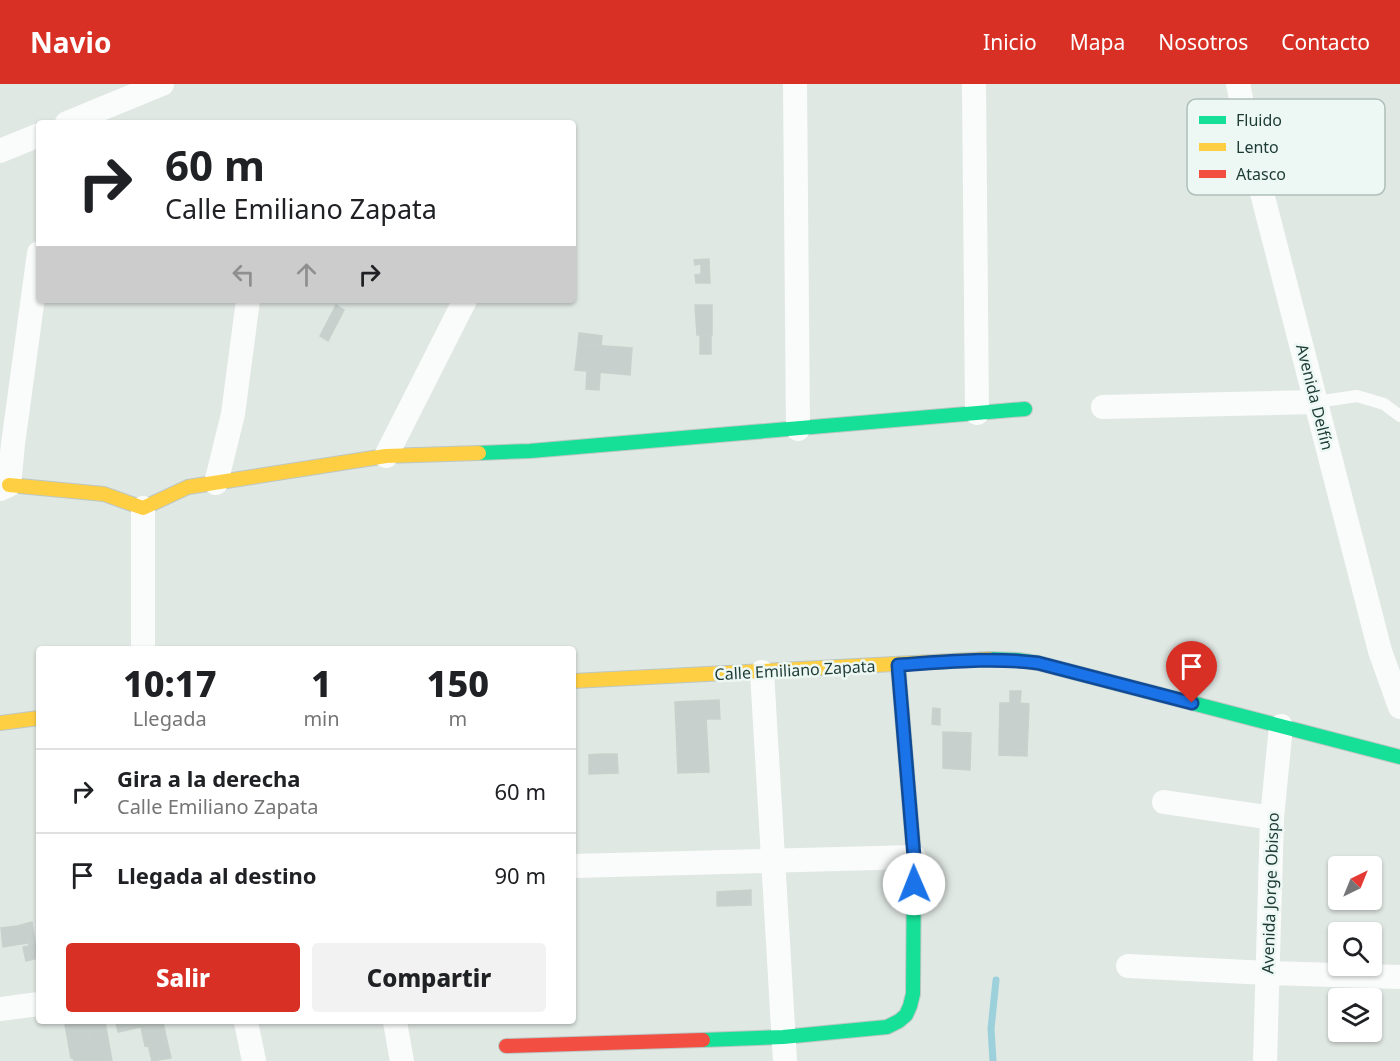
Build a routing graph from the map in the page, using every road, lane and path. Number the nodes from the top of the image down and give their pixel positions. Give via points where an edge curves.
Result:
1 (162, 84) edge
2 (795, 84) edge
3 (974, 84) edge
4 (1238, 84) edge
5 (1241, 99) edge
6 (74, 120) edge
7 (36, 136) edge
8 (0, 151) edge
9 (1263, 195) edge
10 (36, 270) edge
11 (248, 303) edge
12 (463, 303) edge
13 (1316, 402) junction
14 (1103, 407) dead end
15 (1025, 409) dead end
16 (977, 413) junction
17 (1400, 416) edge
18 (798, 429) junction
19 (6, 443) edge
20 (386, 456) junction
21 (216, 483) junction
22 (4, 487) edge
23 (143, 508) junction
24 (143, 646) edge
25 (898, 665) junction
26 (762, 672) junction
27 (576, 681) edge
28 (1400, 707) edge
29 (36, 718) edge
30 (0, 723) edge
31 (1281, 726) junction
32 (1400, 757) edge
33 (1164, 802) dead end
34 (1272, 818) junction
35 (914, 857) junction
36 (772, 862) junction
37 (576, 866) edge
38 (1128, 966) dead end
39 (1267, 973) junction
40 (1400, 977) edge
41 (36, 1005) edge
42 (0, 1009) edge
43 (246, 1024) edge
44 (395, 1024) edge
45 (783, 1037) junction
46 (506, 1046) dead end
47 (254, 1061) edge
48 (402, 1061) edge
49 (785, 1061) edge
50 (1265, 1061) edge

1 - 6 street
2 - 18 street
3 - 16 street
4 - 5 street, Avenida Delfín
7 - 8 street
9 - 13 street, Avenida Delfín
10 - 19 street
11 - 21 street via 233,414
12 - 20 street
13 - 14 street
13 - 17 lane via 1357,396 1384,404
13 - 28 street, Avenida Delfín via 1380,651
15 - 16 street
16 - 18 street
18 - 20 street via 530,452
19 - 22 street
20 - 21 street
21 - 23 street via 188,487
22 - 23 street via 104,494
23 - 24 street
25 - 26 street, Calle Emiliano Zapata
25 - 31 street, Calle Emiliano Zapata via 994,659 1038,663
25 - 35 street
26 - 27 street, Calle Emiliano Zapata
26 - 36 street
29 - 30 street
31 - 32 street, Calle Emiliano Zapata
31 - 34 street, Avenida Jorge Obispo
33 - 34 street
34 - 39 street, Avenida Jorge Obispo
35 - 36 street
35 - 45 street via 913,994 906,1016 887,1027
36 - 37 street
36 - 45 street
38 - 39 street
39 - 40 street
39 - 50 street, Avenida Jorge Obispo
41 - 42 street
43 - 47 street
44 - 48 street
45 - 46 street
45 - 49 street

